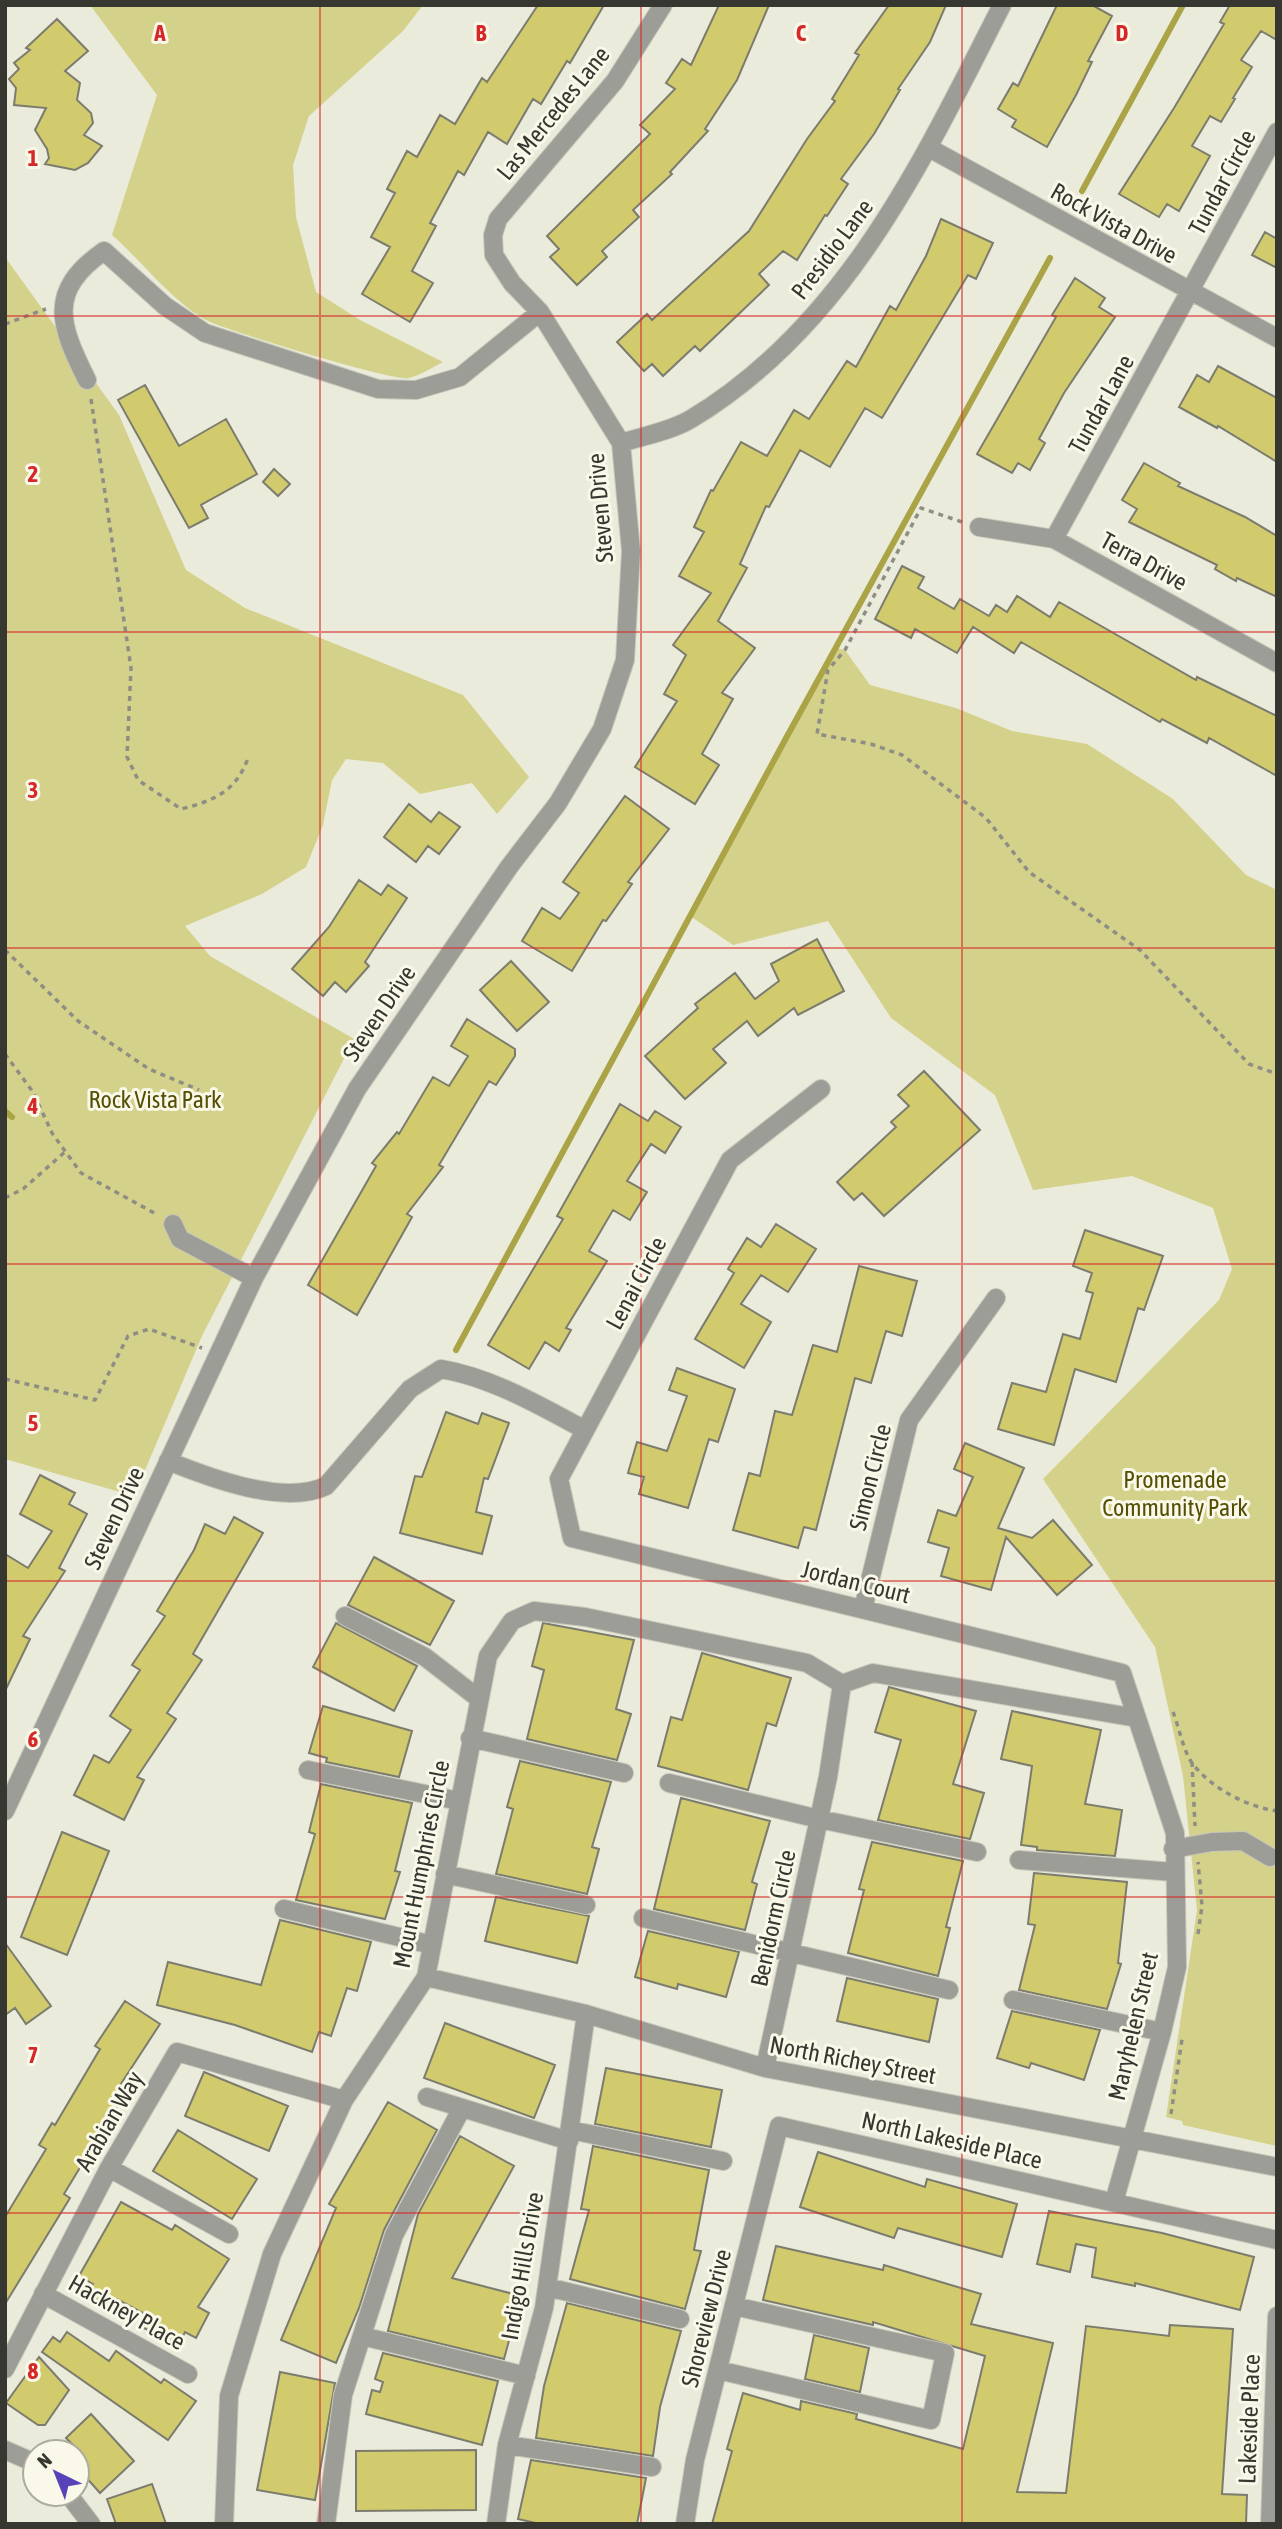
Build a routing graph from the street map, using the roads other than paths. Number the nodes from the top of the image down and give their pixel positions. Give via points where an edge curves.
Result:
1 (663, 5) edge
2 (1002, 5) edge
3 (1277, 132) edge
4 (929, 148) junction
5 (494, 255) joint
6 (1189, 291) junction
7 (540, 312) junction
8 (1277, 338) edge
9 (87, 380) road end
10 (621, 443) junction
11 (979, 527) road end
12 (1054, 539) junction
13 (1277, 663) edge
14 (821, 1089) dead end
15 (173, 1224) road end
16 (254, 1278) junction
17 (996, 1298) dead end
18 (585, 1430) junction
19 (168, 1461) junction
20 (572, 1536) joint
21 (863, 1609) junction
22 (345, 1616) dead end
23 (1125, 1680) joint
24 (842, 1684) junction
25 (478, 1698) junction
26 (1137, 1718) junction
27 (470, 1738) junction
28 (308, 1770) dead end
29 (624, 1773) dead end
30 (669, 1783) dead end
31 (459, 1801) junction
32 (5, 1811) edge
33 (819, 1819) junction
34 (1173, 1849) junction
35 (977, 1852) dead end
36 (1270, 1857) dead end
37 (1019, 1860) dead end
38 (1174, 1872) junction
39 (445, 1874) junction
40 (586, 1905) dead end
41 (284, 1909) dead end
42 (643, 1918) dead end
43 (432, 1945) junction
44 (790, 1953) junction
45 (426, 1977) junction
46 (949, 1990) dead end
47 (1013, 2000) dead end
48 (586, 2014) junction
49 (1162, 2032) junction
50 (765, 2068) junction
51 (427, 2097) dead end
52 (344, 2100) junction
53 (462, 2108) junction
54 (779, 2126) joint
55 (570, 2136) junction
56 (1132, 2139) junction
57 (723, 2161) dead end
58 (1277, 2167) edge
59 (109, 2168) junction
60 (1114, 2202) junction
61 (229, 2234) dead end
62 (1277, 2239) edge
63 (547, 2287) junction
64 (43, 2294) junction
65 (734, 2306) junction
66 (1277, 2316) edge
67 (680, 2319) dead end
68 (362, 2336) junction
69 (5, 2369) edge
70 (718, 2370) junction
71 (188, 2374) dead end
72 (526, 2376) junction
73 (507, 2445) junction
74 (652, 2467) dead end
75 (78, 2508) edge
76 (90, 2524) edge
77 (224, 2524) edge
78 (326, 2524) edge
79 (496, 2524) edge
80 (685, 2524) edge
81 (1270, 2524) edge

1 - 5 street, Las Mercedes Lane via 615,81 498,219
2 - 4 street, Presidio Lane
3 - 6 street, Tundar Circle
4 - 6 street, Rock Vista Drive
4 - 10 street, Presidio Lane via 839,289 765,367 689,421
5 - 7 street, Steven Drive via 512,283
6 - 8 street, Rock Vista Drive
6 - 12 street, Tundar Lane
7 - 9 street via 460,377 416,390 378,389 205,333 165,306 104,251 79,268 62,303 69,344
7 - 10 street, Steven Drive
10 - 16 street, Steven Drive via 631,551 625,660 602,729 558,803 357,1089
11 - 12 street, Terra Drive
12 - 13 street, Terra Drive
14 - 18 street, Lenai Circle via 730,1160
15 - 16 street via 180,1239
16 - 19 street, Steven Drive
17 - 21 street, Simon Circle via 909,1420
18 - 19 street via 460,1372 441,1369 410,1389 326,1486 313,1492 272,1491 203,1475
18 - 20 street, Lenai Circle via 559,1479
19 - 32 street, Steven Drive
20 - 21 street, Jordan Court
21 - 23 street, Jordan Court via 1122,1673
22 - 25 street via 425,1657
23 - 26 street, Maryhelen Street
24 - 25 street, Mount Humphries Circle via 807,1663 585,1617 534,1611 512,1621 488,1656
24 - 26 street via 873,1673
24 - 33 street, Benidorm Circle
25 - 27 street, Mount Humphries Circle
26 - 34 street, Maryhelen Street via 1175,1833
27 - 29 street
27 - 31 street, Mount Humphries Circle
28 - 31 street
30 - 33 street
31 - 39 street, Mount Humphries Circle
33 - 35 street
33 - 44 street, Benidorm Circle
34 - 36 street via 1243,1841
34 - 38 street, Maryhelen Street
37 - 38 street
38 - 49 street, Maryhelen Street via 1177,1967
39 - 40 street
39 - 43 street, Mount Humphries Circle
41 - 43 street
42 - 44 street
43 - 45 street, Mount Humphries Circle
44 - 46 street
44 - 50 street, Benidorm Circle
45 - 48 street, North Richey Street
45 - 52 street, Mount Humphries Circle
47 - 49 street
48 - 50 street, North Richey Street
48 - 55 street, Indigo Hills Drive
49 - 56 street, Maryhelen Street
50 - 56 street, North Richey Street
51 - 53 street
52 - 59 street, Arabian Way via 177,2052
52 - 77 street, Mount Humphries Circle via 272,2254 229,2396
53 - 55 street
53 - 68 street via 394,2235
54 - 60 street, North Lakeside Place
54 - 65 street, Shoreview Drive
55 - 57 street
55 - 63 street, Indigo Hills Drive
56 - 58 street, North Richey Street
56 - 60 street
59 - 61 street
59 - 64 street, Arabian Way
60 - 62 street, North Lakeside Place
63 - 67 street
63 - 72 street, Indigo Hills Drive
64 - 69 street, Arabian Way
64 - 71 street, Hackney Place
65 - 70 street, Shoreview Drive
65 - 70 street via 946,2353 931,2420
66 - 81 street, Lakeside Place
68 - 72 street
68 - 78 street via 344,2395
70 - 80 street, Shoreview Drive via 695,2460
72 - 73 street, Indigo Hills Drive
73 - 74 street
73 - 79 street, Indigo Hills Drive
75 - 76 street

